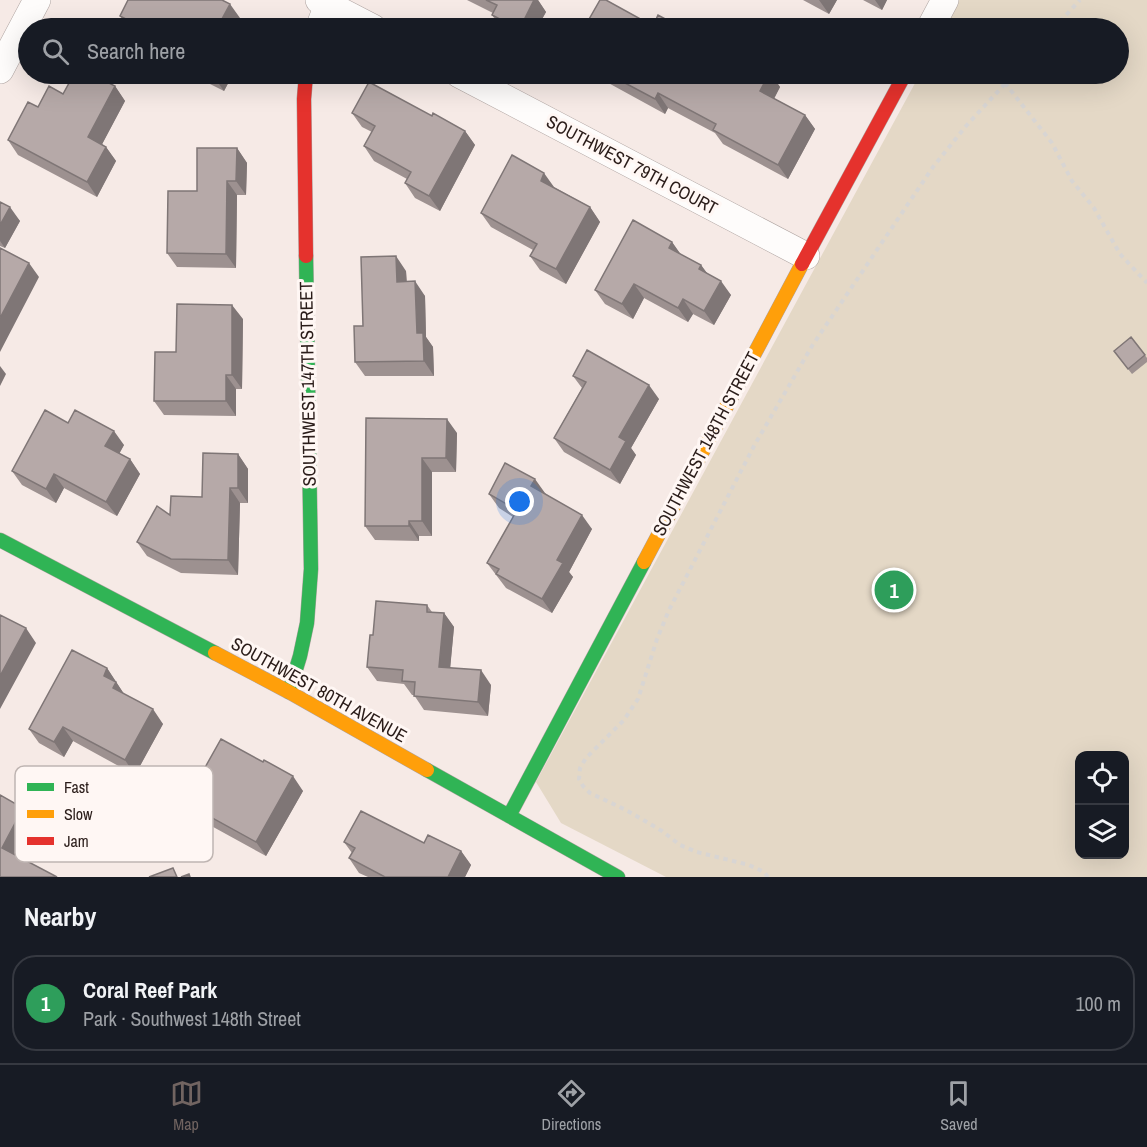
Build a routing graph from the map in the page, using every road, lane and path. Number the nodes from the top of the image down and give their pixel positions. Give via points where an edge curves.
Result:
1 (37, 0) edge
2 (945, 0) edge
3 (1080, 0) edge
4 (322, 11) edge
5 (27, 18) edge
6 (343, 18) edge
7 (935, 18) edge
8 (1063, 18) edge
9 (18, 36) edge
10 (0, 70) edge
11 (305, 84) edge
12 (478, 84) edge
13 (900, 84) edge
14 (1004, 84) edge
15 (1006, 84) edge
16 (806, 256) junction
17 (1147, 283) edge
18 (0, 540) edge
19 (289, 692) junction
20 (509, 816) junction
21 (618, 877) edge
22 (768, 877) edge

1 - 5 street
2 - 7 street
3 - 8 path
4 - 6 street
9 - 10 street
11 - 19 street, SOUTHWEST 147TH STREET via 310,569 307,623
12 - 16 street, SOUTHWEST 79TH COURT
13 - 16 street, SOUTHWEST 148TH STREET
14 - 22 path via 933,167 812,346 754,446 669,609 638,699 580,768 579,780 590,794 635,815 680,845 749,865
15 - 17 path via 1052,143 1120,254
16 - 20 street, SOUTHWEST 148TH STREET
18 - 19 street, SOUTHWEST 80TH AVENUE
19 - 20 street, SOUTHWEST 80TH AVENUE
20 - 21 street, SOUTHWEST 80TH AVENUE

